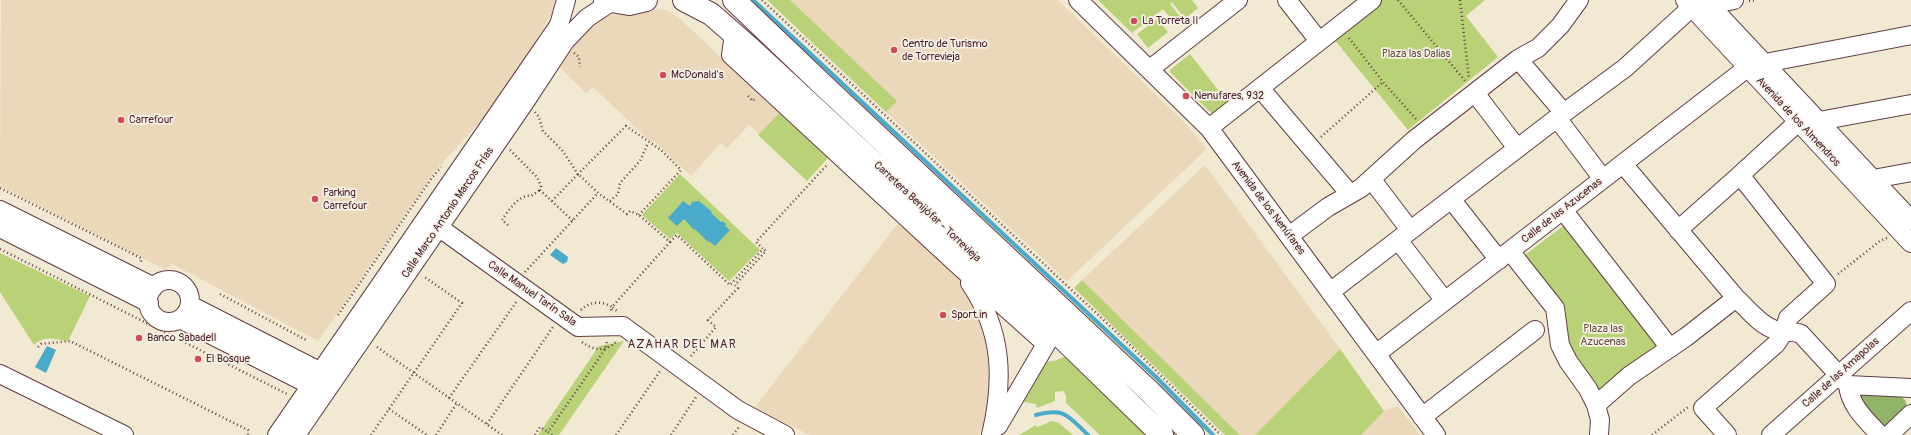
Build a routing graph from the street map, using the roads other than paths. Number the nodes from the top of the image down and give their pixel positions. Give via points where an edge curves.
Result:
1 (566, 0) edge
2 (646, 0) edge
3 (684, 0) edge
4 (734, 0) edge
5 (1078, 0) edge
6 (1238, 0) edge
7 (1287, 0) edge
8 (1372, 0) edge
9 (1579, 0) edge
10 (1734, 0) edge
11 (608, 1) edge
12 (1698, 3) edge
13 (734, 34) junction
14 (1911, 35) edge
15 (1319, 41) junction
16 (1518, 59) junction
17 (1756, 66) junction
18 (1150, 69) junction
19 (1260, 88) junction
20 (1475, 93) junction
21 (1911, 104) edge
22 (1560, 115) junction
23 (1819, 121) junction
24 (1798, 122) junction
25 (1209, 128) junction
26 (1517, 148) junction
27 (1623, 164) junction
28 (1911, 172) edge
29 (1740, 175) junction
30 (1603, 179) junction
31 (1873, 179) junction
32 (1372, 180) junction
33 (1350, 194) junction
34 (1451, 199) junction
35 (0, 210) edge
36 (1563, 210) junction
37 (1911, 220) edge
38 (433, 223) junction
39 (0, 228) edge
40 (1678, 230) junction
41 (1404, 235) junction
42 (1289, 236) junction
43 (1911, 244) edge
44 (1504, 255) junction
45 (960, 267) junction
46 (1330, 292) junction
47 (151, 295) junction
48 (1736, 298) junction
49 (1445, 301) junction
50 (1911, 310) edge
51 (185, 312) junction
52 (1535, 330) dead end
53 (1784, 332) junction
54 (1050, 337) junction
55 (1670, 348) junction
56 (1376, 354) junction
57 (0, 374) edge
58 (1843, 380) junction
59 (320, 382) junction
60 (1911, 388) edge
61 (1596, 405) junction
62 (1911, 414) edge
63 (1422, 417) junction
64 (1776, 433) edge
65 (124, 435) edge
66 (277, 435) edge
67 (296, 435) edge
68 (785, 435) edge
69 (991, 435) edge
70 (1162, 435) edge
71 (1193, 435) edge
72 (1436, 435) edge
73 (1599, 435) edge
74 (1727, 435) edge
75 (1880, 435) edge
76 (1888, 435) edge

1 - 38 street, Calle Marco Antonio Marcos Frías via 559,25
2 - 11 main road via 629,4
3 - 13 main road, Carretera Benijófar - Torrevieja via 701,7
4 - 71 main road, Carretera Benijófar - Torrevieja
5 - 18 street, Avenida de los Nenúfares
6 - 18 street
7 - 15 street
8 - 15 street
9 - 16 street via 1552,36 1538,48
10 - 12 street
11 - 38 street, Calle Marco Antonio Marcos Frías via 565,41
12 - 17 street, Avenida de los Almendros
12 - 22 street via 1625,68
13 - 45 street via 731,55
13 - 54 main road, Carretera Benijófar - Torrevieja
14 - 17 street
15 - 19 street
16 - 20 street
16 - 22 street
17 - 23 street
17 - 24 street, Avenida de los Almendros
17 - 27 street, Calle de las Azucenas
18 - 25 street, Avenida de los Nenúfares
19 - 25 street
19 - 33 street
20 - 26 street
20 - 32 street via 1414,140
21 - 23 street
22 - 26 street
22 - 30 street
23 - 31 street
24 - 29 street
24 - 43 street, Avenida de los Almendros
25 - 42 street, Avenida de los Nenúfares
26 - 34 street
27 - 30 street, Calle de las Azucenas
27 - 40 street
28 - 31 street
29 - 40 street
29 - 53 street via 1826,284 1788,318
30 - 36 street, Calle de las Azucenas
31 - 37 street
32 - 33 street
32 - 41 street
33 - 42 street via 1328,206
34 - 41 street
34 - 44 street
35 - 47 street
36 - 44 street, Calle de las Azucenas
36 - 55 street
38 - 59 street, Calle Marco Antonio Marcos Frías
38 - 59 street, Calle Marco Antonio Marcos Frías via 411,268
38 - 68 street, Calle Manuel Tarín Sala via 578,327 623,326 672,368 748,416
39 - 47 street
40 - 48 street
41 - 46 street
41 - 49 street
42 - 46 street, Avenida de los Nenúfares
44 - 49 street, Calle de las Azucenas
44 - 61 street via 1555,308 1560,345
45 - 54 street
45 - 69 street via 982,304 995,338 999,382
46 - 56 street, Avenida de los Nenúfares
47 - 51 street via 152,313 160,320 170,322
47 - 51 street via 166,280 180,283 189,295
48 - 53 street via 1761,322
48 - 55 street
49 - 56 street, Calle de las Azucenas
50 - 58 street, Calle de las Amapolas
51 - 59 street
52 - 63 street
53 - 58 street via 1796,331 1801,334
53 - 74 street via 1776,344 1703,408
54 - 69 street
54 - 70 main road, Carretera Benijófar - Torrevieja
55 - 61 street via 1629,376
56 - 63 street, Avenida de los Nenúfares
57 - 65 street
58 - 60 street
58 - 64 street, Calle de las Amapolas
58 - 75 street via 1852,402
59 - 66 street, Calle Marco Antonio Marcos Frías
59 - 67 street, Calle Marco Antonio Marcos Frías
61 - 73 street via 1600,420
62 - 76 street
63 - 72 street, Avenida de los Nenúfares

